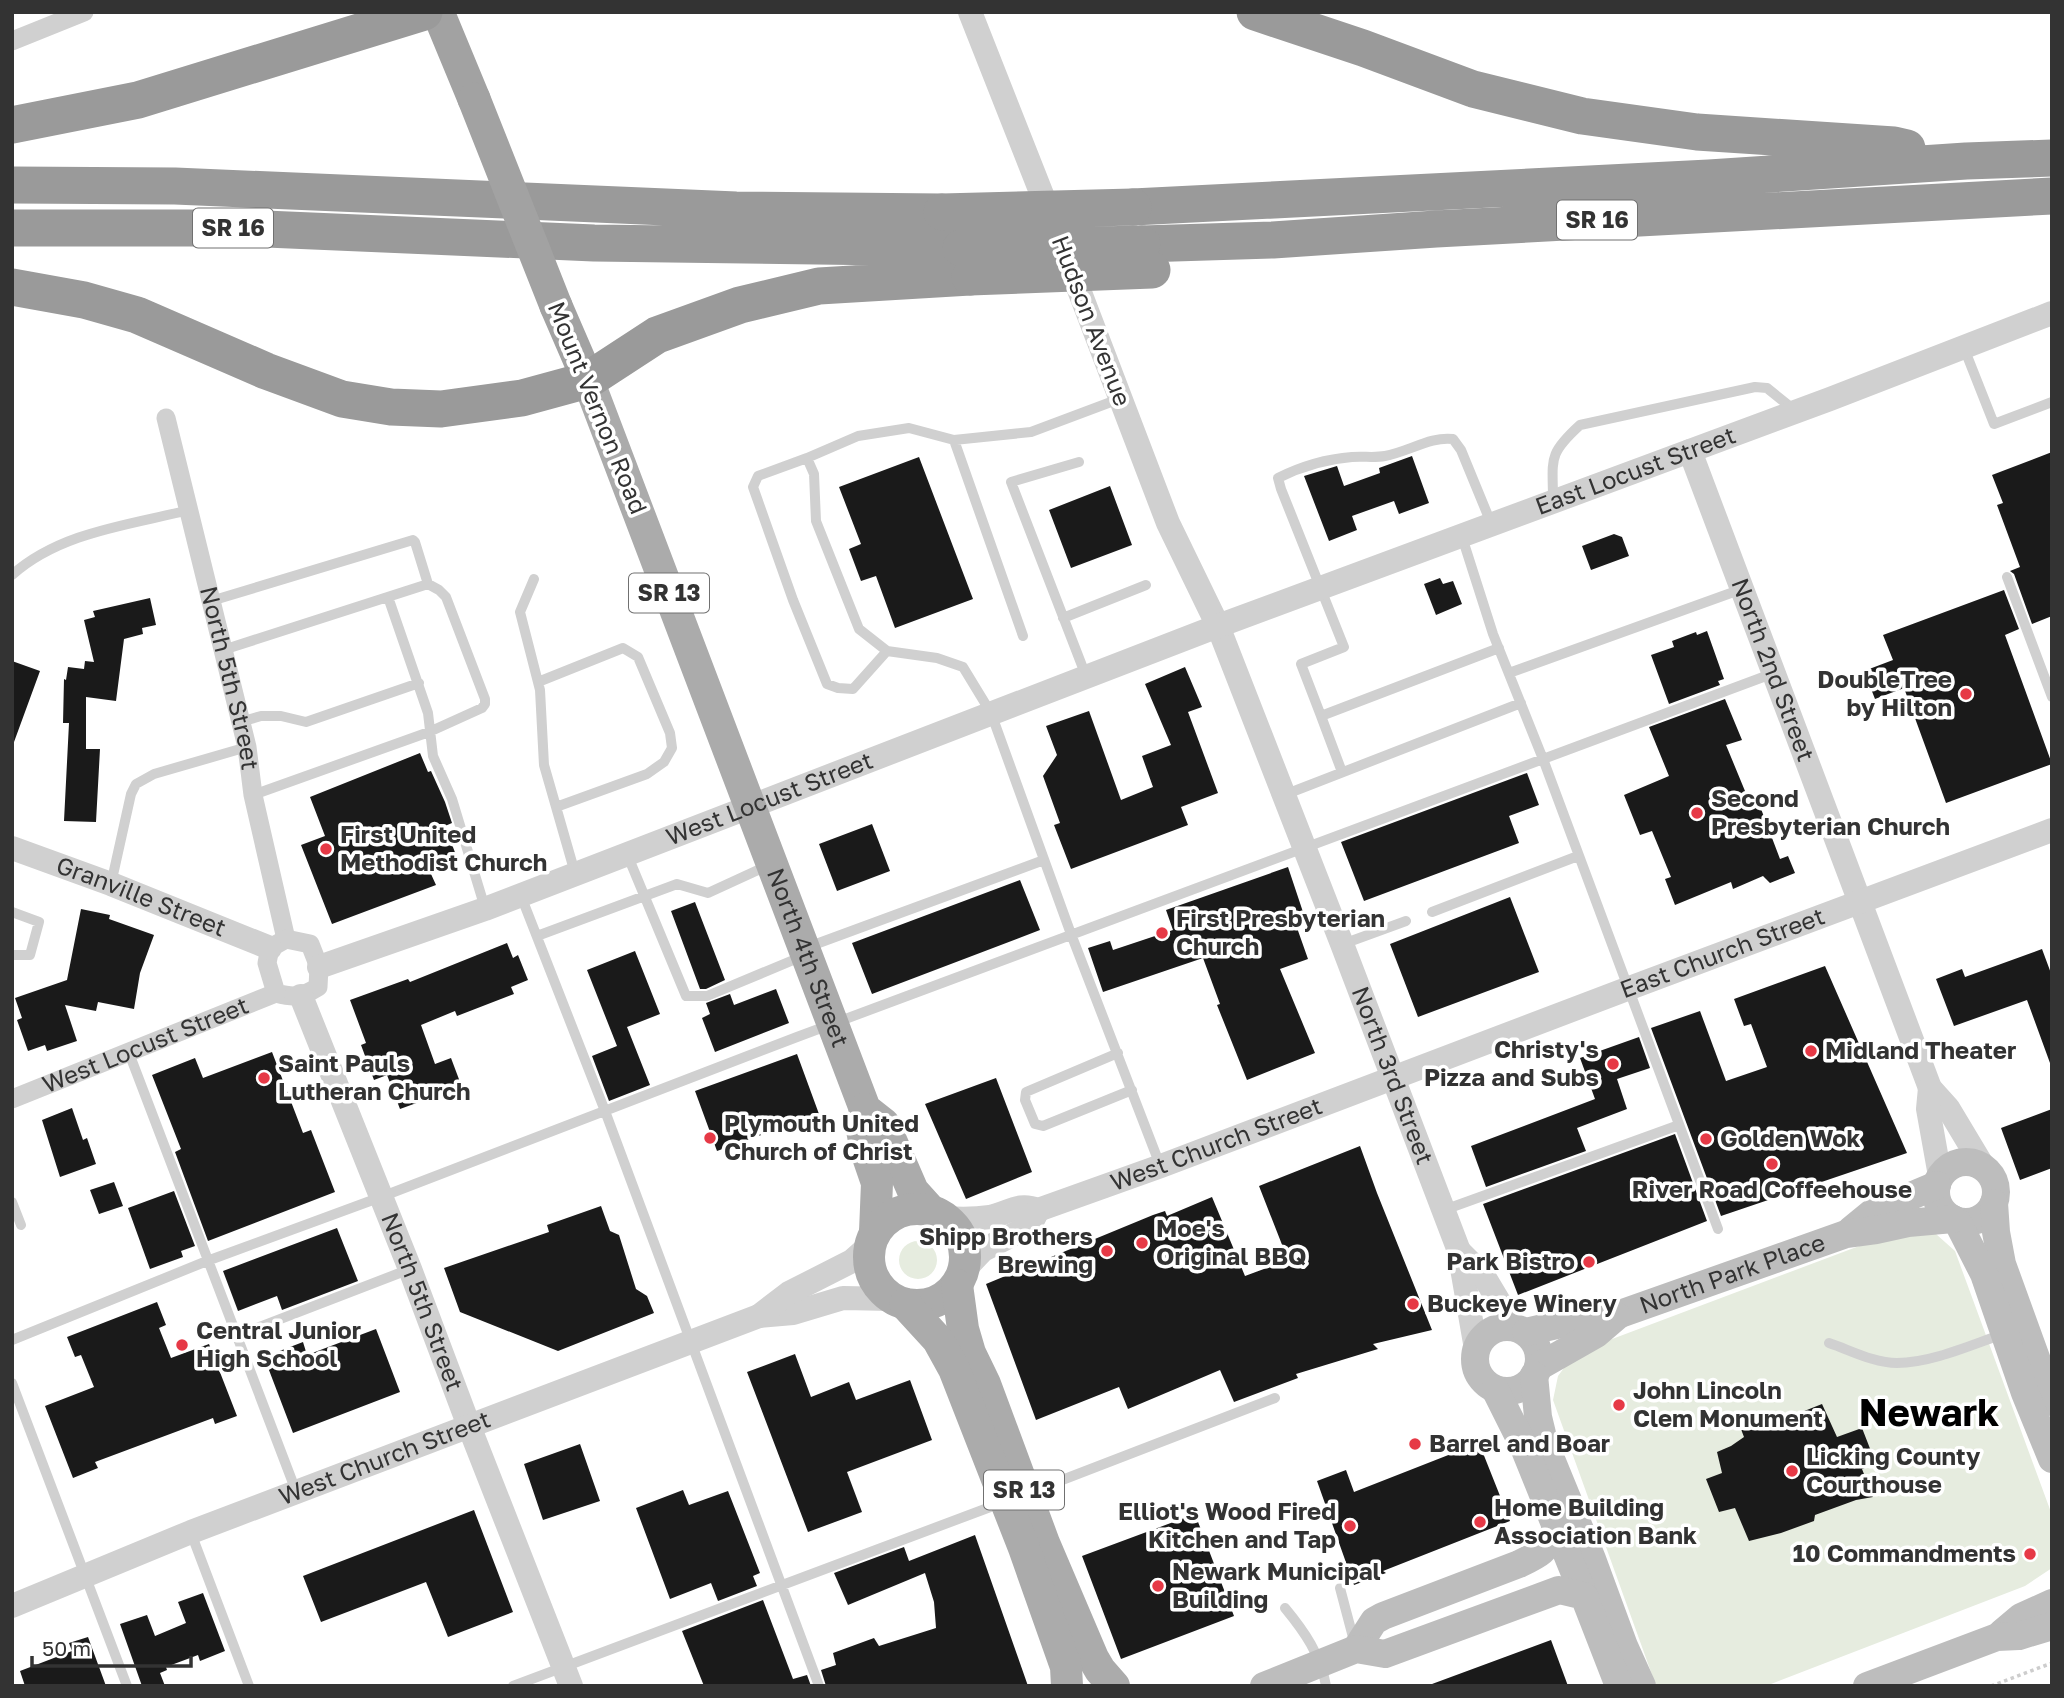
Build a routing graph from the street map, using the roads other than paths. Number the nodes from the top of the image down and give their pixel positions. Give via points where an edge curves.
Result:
1 (84, 12) edge
2 (424, 12) edge
3 (438, 12) edge
4 (970, 12) edge
5 (1255, 12) edge
6 (12, 41) edge
7 (12, 125) edge
8 (2052, 158) edge
9 (1966, 161) junction
10 (12, 185) edge
11 (2052, 197) edge
12 (12, 228) edge
13 (965, 263) junction
14 (12, 287) edge
15 (2052, 313) edge
16 (1964, 348) junction
17 (588, 380) junction
18 (1120, 398) junction
19 (2052, 402) edge
20 (1796, 411) junction
21 (166, 418) dead end
22 (954, 440) junction
23 (1690, 451) junction
24 (807, 458) junction
25 (1079, 462) dead end
26 (1553, 501) junction
27 (188, 510) junction
28 (1491, 524) junction
29 (1461, 535) junction
30 (12, 575) edge
31 (2007, 578) dead end
32 (534, 579) dead end
33 (428, 584) junction
34 (1146, 585) dead end
35 (1320, 588) junction
36 (1742, 589) junction
37 (388, 597) junction
38 (211, 601) junction
39 (1063, 618) junction
40 (1218, 626) junction
41 (1023, 636) dead end
42 (1499, 648) junction
43 (223, 650) junction
44 (887, 651) junction
45 (1509, 673) junction
46 (1774, 673) junction
47 (1086, 677) junction
48 (538, 682) junction
49 (419, 683) junction
50 (2052, 697) edge
51 (1521, 703) junction
52 (991, 713) junction
53 (1321, 716) junction
54 (240, 722) junction
55 (429, 732) junction
56 (247, 747) junction
57 (1543, 759) junction
58 (1342, 772) junction
59 (253, 795) junction
60 (1284, 795) junction
61 (751, 806) junction
62 (556, 807) junction
63 (2052, 830) edge
64 (12, 848) edge
65 (1305, 848) junction
66 (627, 854) junction
67 (1578, 856) junction
68 (1044, 860) junction
69 (772, 863) junction
70 (575, 874) junction
71 (111, 884) junction
72 (521, 895) junction
73 (644, 895) junction
74 (1861, 901) junction
75 (485, 909) junction
76 (12, 912) edge
77 (1432, 912) dead end
78 (1406, 921) dead end
79 (1071, 934) junction
80 (537, 936) junction
81 (278, 944) junction
82 (1342, 944) junction
83 (806, 951) junction
84 (12, 955) edge
85 (319, 967) junction
86 (1627, 989) junction
87 (289, 995) junction
88 (834, 1023) junction
89 (129, 1053) junction
90 (1118, 1053) junction
91 (1393, 1077) junction
92 (1930, 1088) junction
93 (1132, 1090) junction
94 (12, 1099) edge
95 (865, 1109) junction
96 (606, 1111) junction
97 (1679, 1125) junction
98 (1161, 1166) junction
99 (1984, 1168) junction
100 (1939, 1181) junction
101 (381, 1197) junction
102 (12, 1202) edge
103 (1994, 1203) junction
104 (1038, 1210) junction
105 (1443, 1210) junction
106 (938, 1214) junction
107 (21, 1224) dead end
108 (1958, 1226) junction
109 (1718, 1229) dead end
110 (1846, 1234) junction
111 (873, 1238) junction
112 (1459, 1251) junction
113 (207, 1261) junction
114 (410, 1269) junction
115 (960, 1278) junction
116 (899, 1301) junction
117 (1619, 1314) junction
118 (759, 1316) junction
119 (1520, 1330) junction
120 (2004, 1334) junction
121 (236, 1336) junction
122 (12, 1340) edge
123 (691, 1343) junction
124 (1829, 1343) dead end
125 (1476, 1349) junction
126 (2043, 1357) edge
127 (1536, 1371) junction
128 (12, 1383) edge
129 (1495, 1389) junction
130 (1275, 1398) dead end
131 (2052, 1402) edge
132 (469, 1426) junction
133 (2052, 1459) edge
134 (296, 1493) junction
135 (1016, 1497) junction
136 (1556, 1530) junction
137 (191, 1532) junction
138 (86, 1576) junction
139 (1580, 1579) junction
140 (781, 1584) junction
141 (1340, 1588) dead end
142 (2052, 1603) edge
143 (12, 1606) edge
144 (1285, 1608) dead end
145 (2052, 1626) edge
146 (1997, 1637) junction
147 (1356, 1649) junction
148 (1324, 1675) edge
149 (567, 1676) edge
150 (127, 1686) edge
151 (249, 1686) edge
152 (513, 1686) edge
153 (819, 1686) edge
154 (1067, 1686) edge
155 (1114, 1686) edge
156 (1264, 1686) edge
157 (1619, 1686) edge
158 (1642, 1686) edge
159 (1867, 1686) edge

1 - 6 street
2 - 7 highway via 138,100
3 - 17 highway, Mount Vernon Road / SR 13, bridge
4 - 18 street, Hudson Avenue
5 - 9 highway via 1473,89 1582,116 1697,132 1894,145
8 - 9 highway, SR 16
9 - 10 highway, SR 16, bridge via 1133,207 942,212 736,210 176,186
11 - 13 highway, SR 16, bridge via 1436,229 1273,240 1147,257
12 - 13 highway, SR 16 via 243,228
13 - 17 highway via 818,286 740,305 657,335
14 - 17 highway via 137,315 342,399 391,407 441,409 522,398
15 - 16 street, East Locust Street
16 - 19 lane via 1994,424
16 - 20 street, East Locust Street
17 - 61 main road, Mount Vernon Road / SR 13
18 - 22 lane via 1031,432
18 - 40 street, Hudson Avenue via 1168,523
20 - 23 street, East Locust Street
20 - 26 lane via 1767,388 1755,387 1580,425 1553,457
21 - 27 street, North 5th Street
22 - 24 lane via 909,428 858,436
22 - 41 lane
23 - 26 street, East Locust Street
23 - 36 street, North 2nd Street
24 - 44 lane via 814,474 816,521 859,629
24 - 44 lane via 758,476 754,487 827,684 853,689
25 - 39 lane via 1011,482
26 - 28 street, East Locust Street
27 - 30 lane via 72,539
27 - 38 street, North 5th Street
28 - 29 street, East Locust Street
28 - 35 lane via 1454,439 1440,437 1383,457 1336,458 1301,466 1278,478
29 - 35 street, East Locust Street
29 - 42 lane
31 - 50 lane
32 - 48 lane via 520,612
33 - 37 lane
33 - 38 lane via 413,540
33 - 55 lane via 446,597 485,704
34 - 39 lane
35 - 40 street, East Locust Street
35 - 53 lane via 1344,647 1301,664
36 - 45 lane
36 - 46 street, North 2nd Street
37 - 43 lane
37 - 49 lane
38 - 43 street, North 5th Street
39 - 47 lane
40 - 47 street, West Locust Street
40 - 60 street, North 3rd Street
42 - 45 lane
42 - 53 lane
43 - 54 street, North 5th Street
44 - 52 lane via 963,667
45 - 51 lane
46 - 57 lane
46 - 74 street, North 2nd Street
47 - 52 street, West Locust Street
48 - 62 lane via 544,765
48 - 62 lane via 623,648 638,657 670,733 672,748 664,762 647,774
49 - 54 lane via 306,722 281,716
49 - 55 lane
51 - 57 lane
51 - 58 lane
52 - 61 street, West Locust Street
52 - 68 lane
53 - 58 lane
54 - 56 street, North 5th Street
55 - 59 lane
55 - 75 lane
56 - 59 street, North 5th Street
56 - 71 lane via 153,774 136,784
57 - 65 lane
57 - 67 lane
58 - 60 lane
59 - 81 street, North 5th Street
60 - 65 street, North 3rd Street
61 - 66 street, West Locust Street
61 - 69 main road, North 4th Street / SR 13
62 - 70 lane
63 - 74 street, East Church Street
64 - 71 street, Granville Street
65 - 79 lane
65 - 82 street, North 3rd Street
66 - 70 street, West Locust Street
66 - 73 lane
67 - 77 lane
67 - 86 lane
68 - 79 lane
68 - 83 lane
69 - 73 lane via 708,893 677,884
69 - 83 main road, North 4th Street / SR 13
70 - 72 street, West Locust Street
71 - 81 street, Granville Street
72 - 75 street, West Locust Street
72 - 80 lane
73 - 80 lane
73 - 83 lane via 686,996 707,996
74 - 86 street, East Church Street
74 - 92 street, North 2nd Street
75 - 85 street, West Locust Street
76 - 84 lane via 39,922 30,955
78 - 82 lane
79 - 88 lane
79 - 90 lane
80 - 96 lane
81 - 85 street via 310,944
81 - 87 street via 267,963
82 - 91 street, North 3rd Street
83 - 88 main road, North 4th Street / SR 13
85 - 87 street via 318,986
86 - 91 street, East Church Street
86 - 97 lane
87 - 89 street, West Locust Street
87 - 101 street, North 5th Street
88 - 95 main road, North 4th Street / SR 13
88 - 96 lane
89 - 94 street, West Locust Street
89 - 113 lane
90 - 93 lane
90 - 93 lane via 1026,1092 1025,1100 1035,1124 1043,1126
91 - 98 street, West Church Street
91 - 105 street, North 3rd Street
92 - 99 street, North 2nd Street via 1948,1108
92 - 100 street, North 2nd Street via 1928,1110
93 - 98 lane
95 - 106 main road, North 4th Street / SR 13 via 884,1124 913,1191
95 - 111 main road, North 4th Street / SR 13 via 862,1129 877,1183
96 - 101 lane
96 - 123 lane
97 - 105 lane
97 - 109 lane
98 - 104 street, West Church Street
99 - 100 main road via 1959,1163
99 - 103 main road via 1995,1184
100 - 108 main road via 1937,1201
100 - 110 main road, North Park Place via 1872,1212
101 - 113 lane
101 - 114 street, North 5th Street
102 - 107 lane
103 - 108 main road via 1982,1217
103 - 126 main road via 2002,1264
104 - 106 street, West Church Street via 1018,1207 965,1219
104 - 115 street, West Church Street via 1030,1226 983,1250
105 - 112 street, North 3rd Street
106 - 111 main road via 915,1209 900,1212 886,1220
106 - 115 main road via 956,1228 963,1241
108 - 110 main road, North Park Place via 1908,1223
108 - 120 main road via 1984,1274
110 - 117 main road, North Park Place
111 - 116 main road via 872,1275 880,1289
111 - 118 street, West Church Street via 852,1261 789,1293
112 - 119 street, North 3rd Street via 1483,1275
112 - 125 street, North 3rd Street
113 - 121 lane
113 - 122 lane
114 - 121 lane
114 - 132 street, North 5th Street
115 - 116 main road via 949,1294 928,1304
115 - 135 main road, SR 13 via 970,1353 985,1384
116 - 118 street, West Church Street via 843,1298 793,1313
116 - 135 main road, SR 13 via 938,1340
117 - 119 main road, North Park Place
117 - 127 main road, North Park Place
118 - 123 street, West Church Street
119 - 125 main road via 1504,1326 1486,1333
119 - 127 main road via 1537,1348
120 - 124 lane via 1917,1361 1895,1363
120 - 133 main road
121 - 134 lane
123 - 132 street, West Church Street
123 - 140 lane
125 - 129 main road via 1480,1377
126 - 131 main road
127 - 129 main road via 1521,1387
127 - 139 main road via 1538,1417
128 - 138 lane
129 - 136 main road
130 - 135 lane
132 - 134 street, West Church Street
132 - 149 street, North 5th Street
134 - 137 street, West Church Street
135 - 140 lane
135 - 154 main road, SR 13 via 1066,1667
135 - 155 main road, SR 13 via 1093,1658
136 - 139 main road
136 - 147 main road via 1539,1554 1374,1621
137 - 138 street, West Church Street
137 - 151 lane
138 - 143 street, West Church Street
138 - 150 lane
139 - 147 main road via 1385,1654
139 - 157 main road
139 - 158 main road via 1624,1646
140 - 149 lane
140 - 153 lane
141 - 147 lane
142 - 146 main road via 2021,1617
144 - 148 lane via 1304,1632
145 - 146 main road
146 - 159 main road
147 - 148 main road
148 - 156 main road
149 - 152 lane

